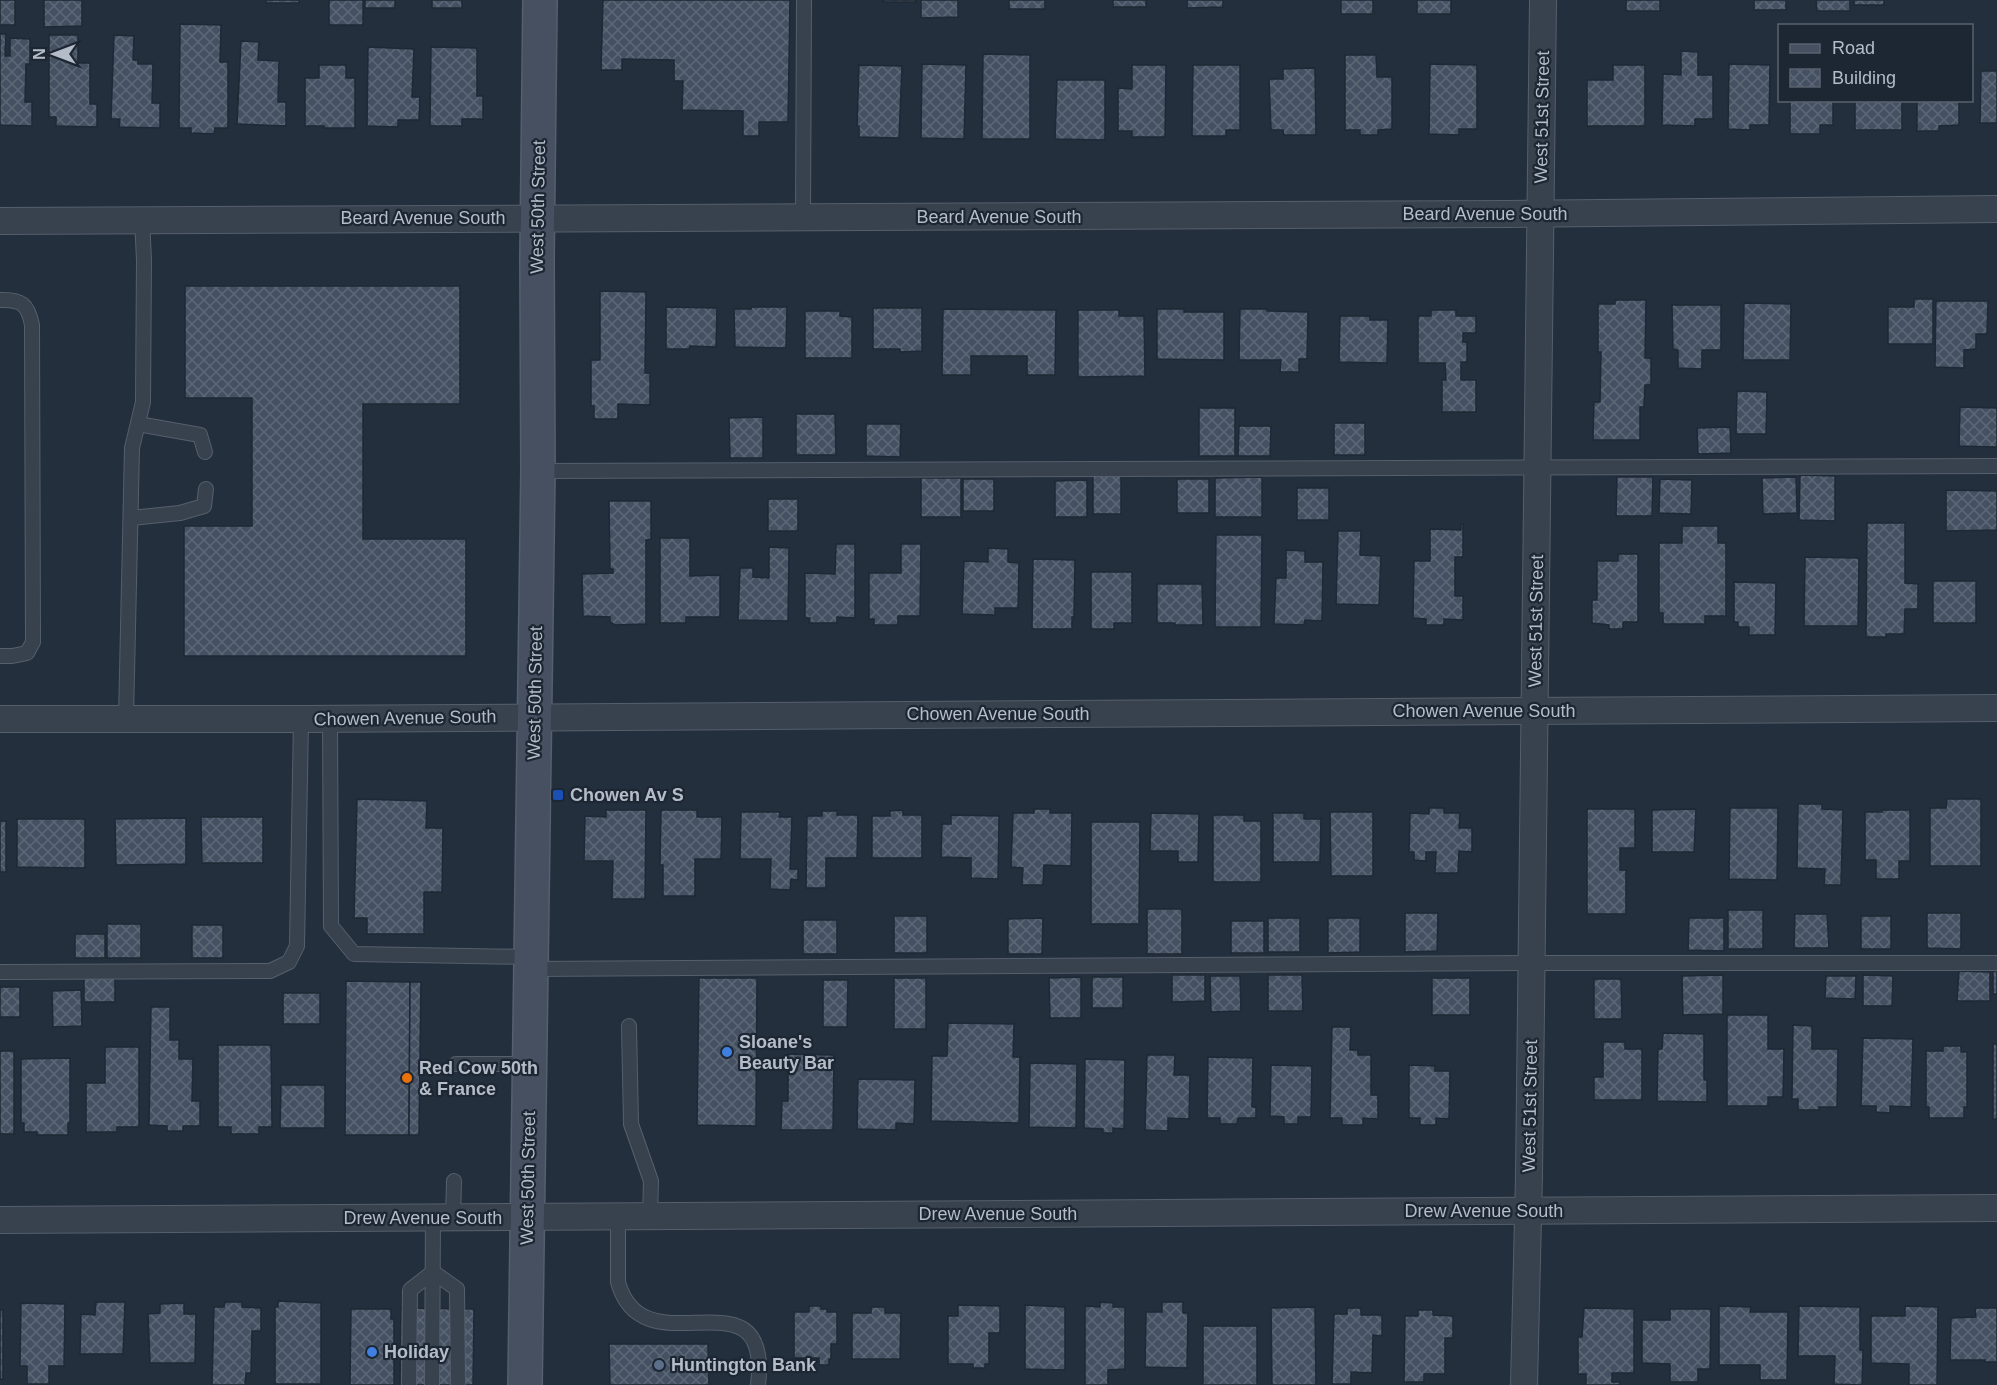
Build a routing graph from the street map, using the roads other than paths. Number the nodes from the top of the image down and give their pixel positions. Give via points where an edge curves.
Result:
1 (540, 0) edge
2 (804, 0) edge
3 (1543, 0) edge
4 (1997, 209) edge
5 (1541, 214) junction
6 (537, 218) junction
7 (803, 218) junction
8 (142, 219) junction
9 (0, 220) edge
10 (0, 300) edge
11 (138, 424) junction
12 (205, 452) dead end
13 (1997, 466) edge
14 (1538, 468) junction
15 (538, 471) junction
16 (206, 489) dead end
17 (131, 518) junction
18 (0, 656) edge
19 (1997, 708) edge
20 (1535, 711) junction
21 (535, 717) junction
22 (126, 718) junction
23 (330, 718) junction
24 (0, 719) edge
25 (301, 719) junction
26 (531, 963) junction
27 (1531, 963) junction
28 (1997, 963) edge
29 (0, 972) edge
30 (629, 1026) dead end
31 (456, 1064) dead end
32 (530, 1064) junction
33 (454, 1181) dead end
34 (1997, 1208) edge
35 (1529, 1211) junction
36 (618, 1216) junction
37 (650, 1216) junction
38 (527, 1217) junction
39 (443, 1218) junction
40 (0, 1220) edge
41 (433, 1272) junction
42 (409, 1385) edge
43 (432, 1385) edge
44 (458, 1385) edge
45 (525, 1385) edge
46 (758, 1385) edge
47 (1524, 1385) edge

1 - 6 main road, West 50th Street
2 - 7 lane
3 - 5 street, West 51st Street
4 - 5 street, Beard Avenue South
5 - 7 street, Beard Avenue South
5 - 14 street, West 51st Street
6 - 7 street, Beard Avenue South
6 - 8 street, Beard Avenue South
6 - 15 main road, West 50th Street
8 - 9 street, Beard Avenue South
8 - 11 lane via 143,402
10 - 18 lane via 23,303 32,325 33,642 27,652
11 - 12 lane via 200,435
11 - 17 lane via 132,448
13 - 14 lane
14 - 15 lane
14 - 20 street, West 51st Street
15 - 21 main road, West 50th Street
16 - 17 lane via 204,506 180,513
17 - 22 lane
19 - 20 street, Chowen Avenue South
20 - 21 street, Chowen Avenue South
20 - 27 street, West 51st Street
21 - 23 street, Chowen Avenue South
21 - 26 main road, West 50th Street
22 - 24 street, Chowen Avenue South
22 - 25 street, Chowen Avenue South
23 - 25 street, Chowen Avenue South
23 - 26 lane via 331,926 348,947 354,954
25 - 29 lane via 297,946 289,962 270,970
26 - 27 lane
26 - 32 main road, West 50th Street
27 - 28 lane
27 - 35 street, West 51st Street
30 - 37 lane via 631,1124 651,1181
31 - 32 lane
32 - 38 main road, West 50th Street
33 - 39 lane
34 - 35 street, Drew Avenue South
35 - 37 street, Drew Avenue South
35 - 47 street, West 51st Street
36 - 37 street, Drew Avenue South
36 - 38 street, Drew Avenue South
36 - 46 lane via 618,1282 621,1293 636,1312 657,1322 725,1323 747,1330 758,1352
38 - 39 street, Drew Avenue South
38 - 45 main road, West 50th Street
39 - 40 street, Drew Avenue South
39 - 41 lane
41 - 42 lane via 410,1290
41 - 43 lane
41 - 44 lane via 457,1289

